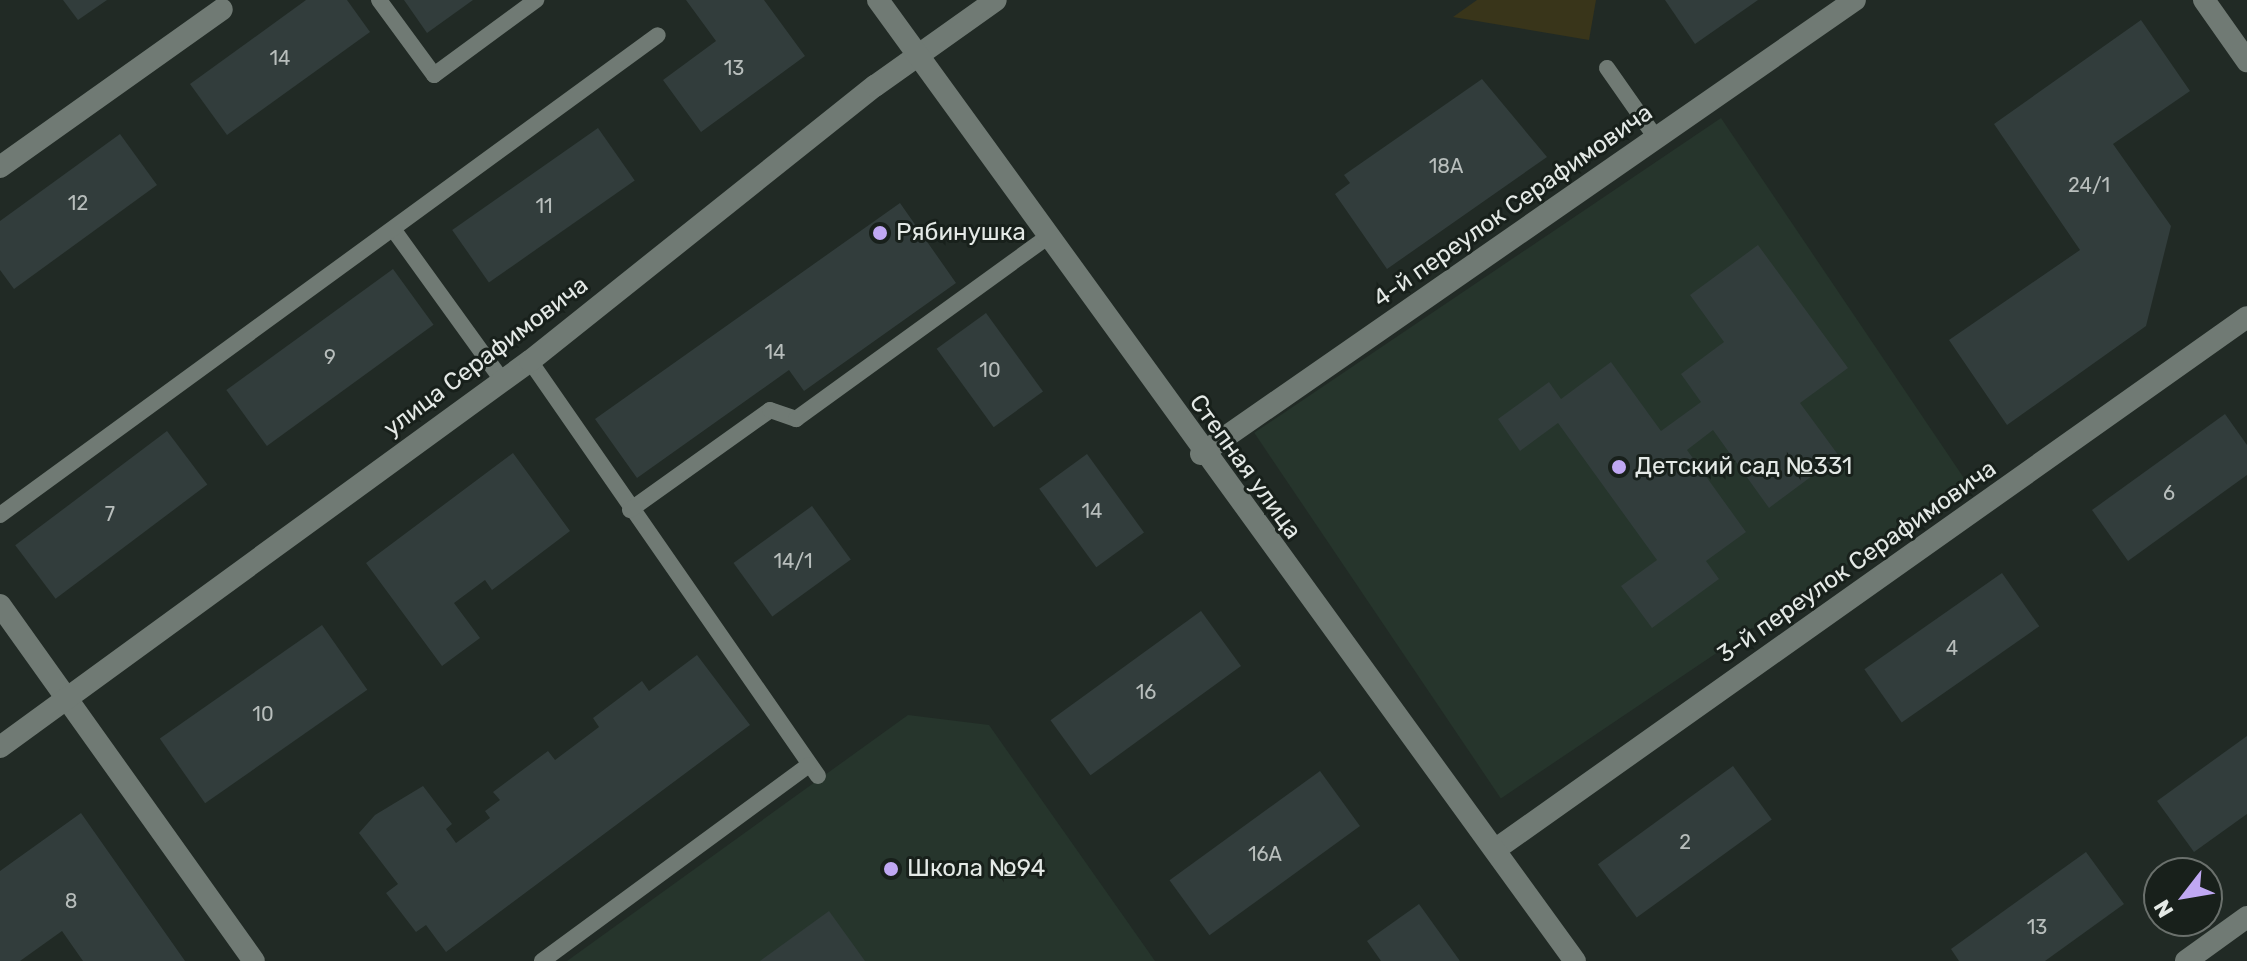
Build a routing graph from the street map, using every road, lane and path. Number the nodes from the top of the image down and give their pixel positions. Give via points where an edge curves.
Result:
1 (379, 0) edge
2 (536, 0) edge
3 (878, 0) edge
4 (996, 0) edge
5 (1855, 0) edge
6 (2204, 0) edge
7 (222, 9) dead end
8 (658, 35) dead end
9 (919, 55) junction
10 (2247, 61) edge
11 (1607, 68) dead end
12 (1656, 138) junction
13 (0, 167) edge
14 (393, 229) junction
15 (1047, 237) junction
16 (2247, 317) edge
17 (530, 361) junction
18 (501, 379) junction
19 (1201, 454) junction
20 (630, 510) junction
21 (0, 515) edge
22 (0, 605) edge
23 (67, 699) junction
24 (0, 747) edge
25 (1496, 849) junction
26 (2247, 917) edge
27 (254, 961) edge
28 (542, 961) edge
29 (1575, 961) edge
30 (2186, 961) edge

1 - 2 lane via 434,75
3 - 9 street, Степная улица
4 - 9 street, улица Серафимовича
5 - 12 street, 4-й переулок Серафимовича
6 - 10 street
7 - 13 street
8 - 14 lane
9 - 15 street, Степная улица
9 - 17 street, улица Серафимовича
11 - 12 lane
12 - 19 street, 4-й переулок Серафимовича
14 - 18 lane
14 - 21 lane
15 - 19 street, Степная улица
15 - 20 lane via 796,419 770,410
16 - 25 street, 3-й переулок Серафимовича
17 - 18 street, улица Серафимовича
17 - 20 lane
18 - 23 street, улица Серафимовича
19 - 25 street, Степная улица
20 - 28 lane via 813,770
22 - 23 street
23 - 24 street, улица Серафимовича
23 - 27 street
25 - 29 street, Степная улица
26 - 30 street

